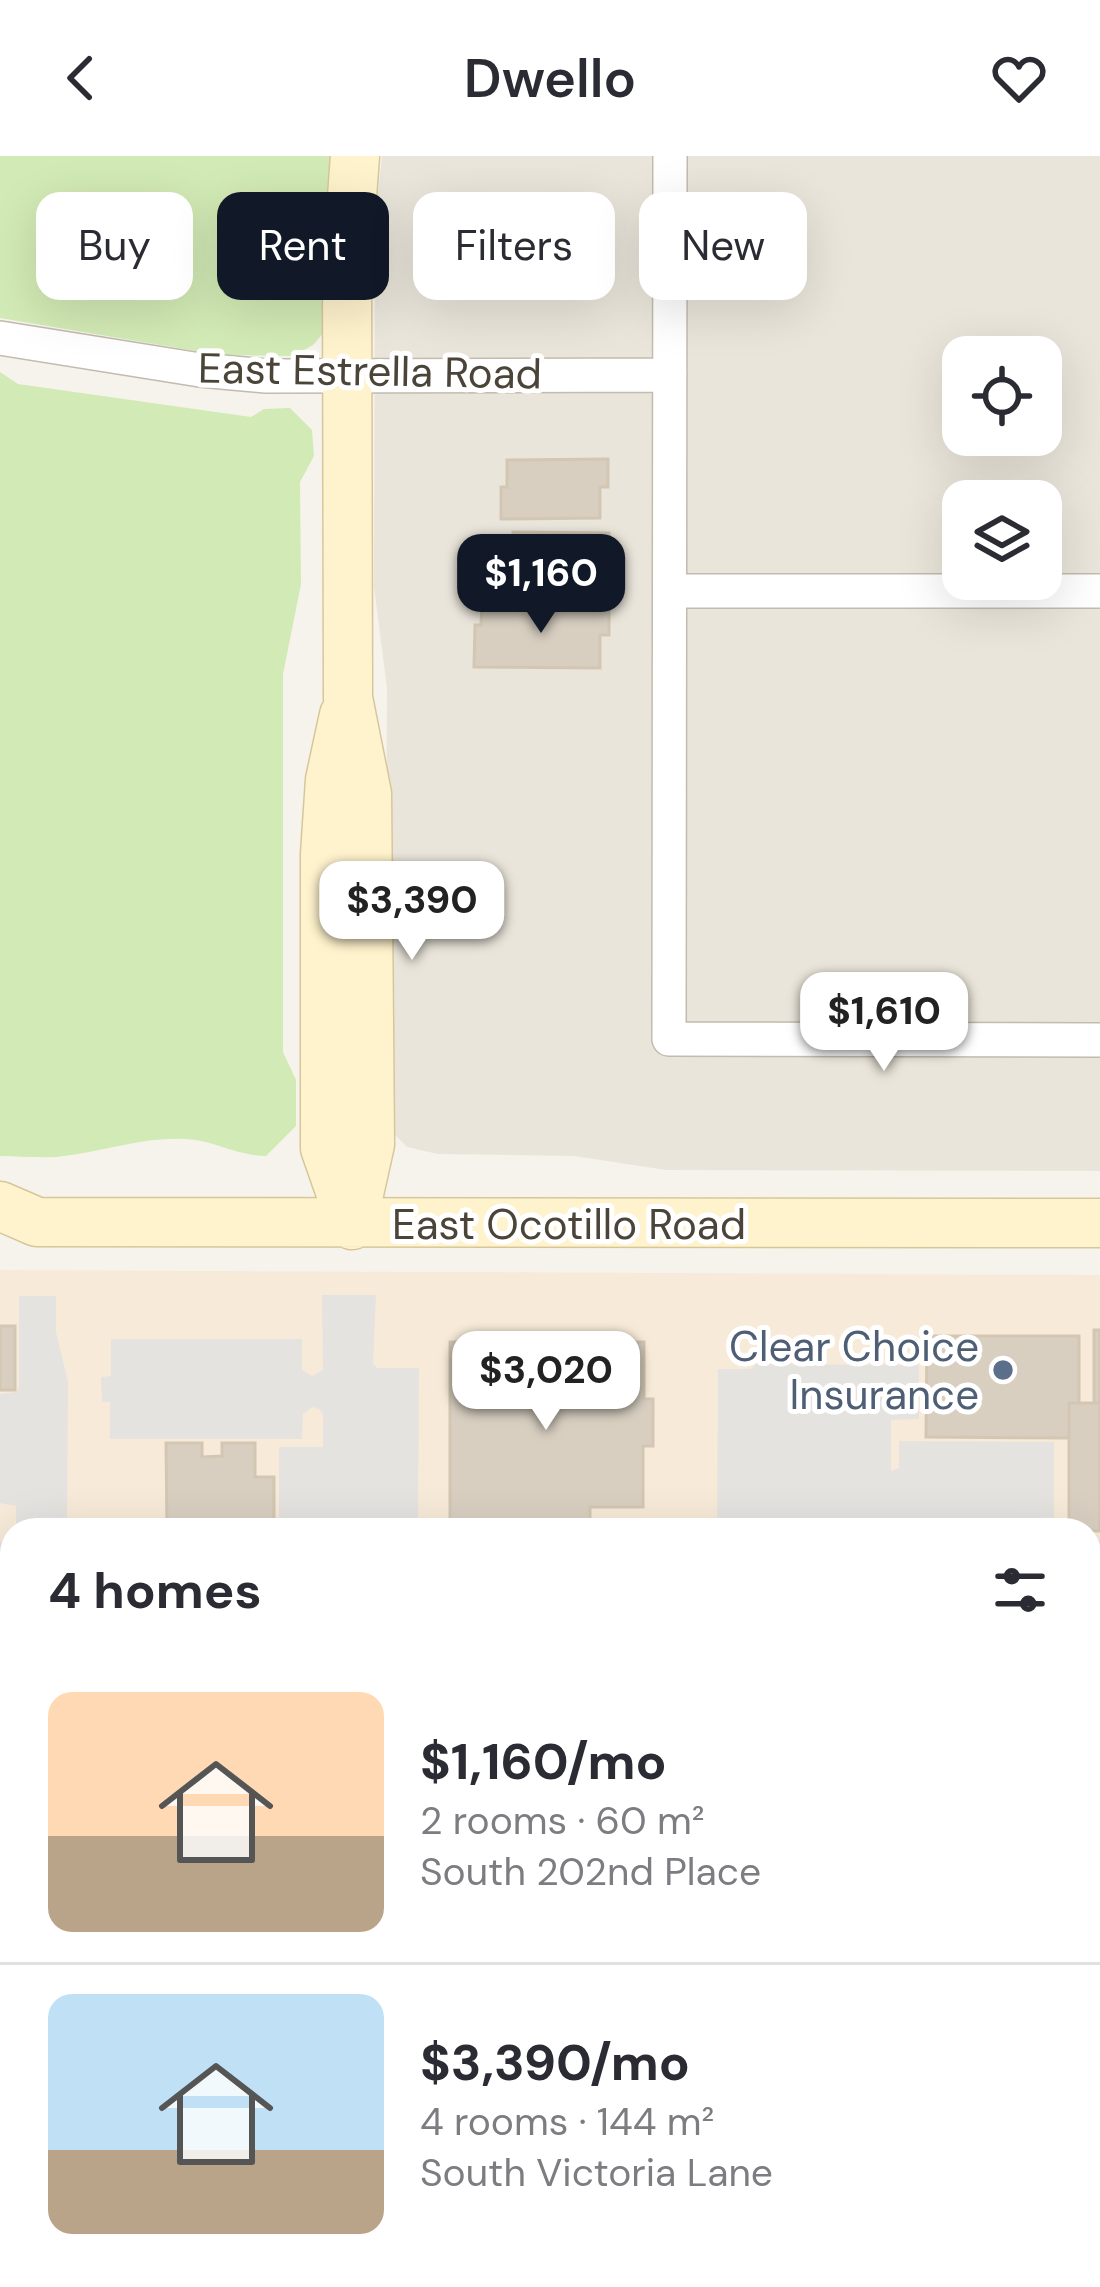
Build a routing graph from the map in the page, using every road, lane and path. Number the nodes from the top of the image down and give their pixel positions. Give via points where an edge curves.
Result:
1 (355, 156) edge
2 (670, 156) edge
3 (0, 338) edge
4 (670, 375) junction
5 (347, 377) junction
6 (670, 591) junction
7 (1100, 591) edge
8 (1100, 1040) edge
9 (12, 1223) edge
10 (1100, 1223) edge
11 (352, 1226) junction

1 - 5 street
2 - 4 street
3 - 5 street, East Estrella Road via 221,374
4 - 5 street, East Estrella Road
4 - 6 street
5 - 11 street via 348,698 325,854 325,1148
6 - 7 street
6 - 8 street via 669,1039
9 - 11 street, East Ocotillo Road
10 - 11 street, East Ocotillo Road

